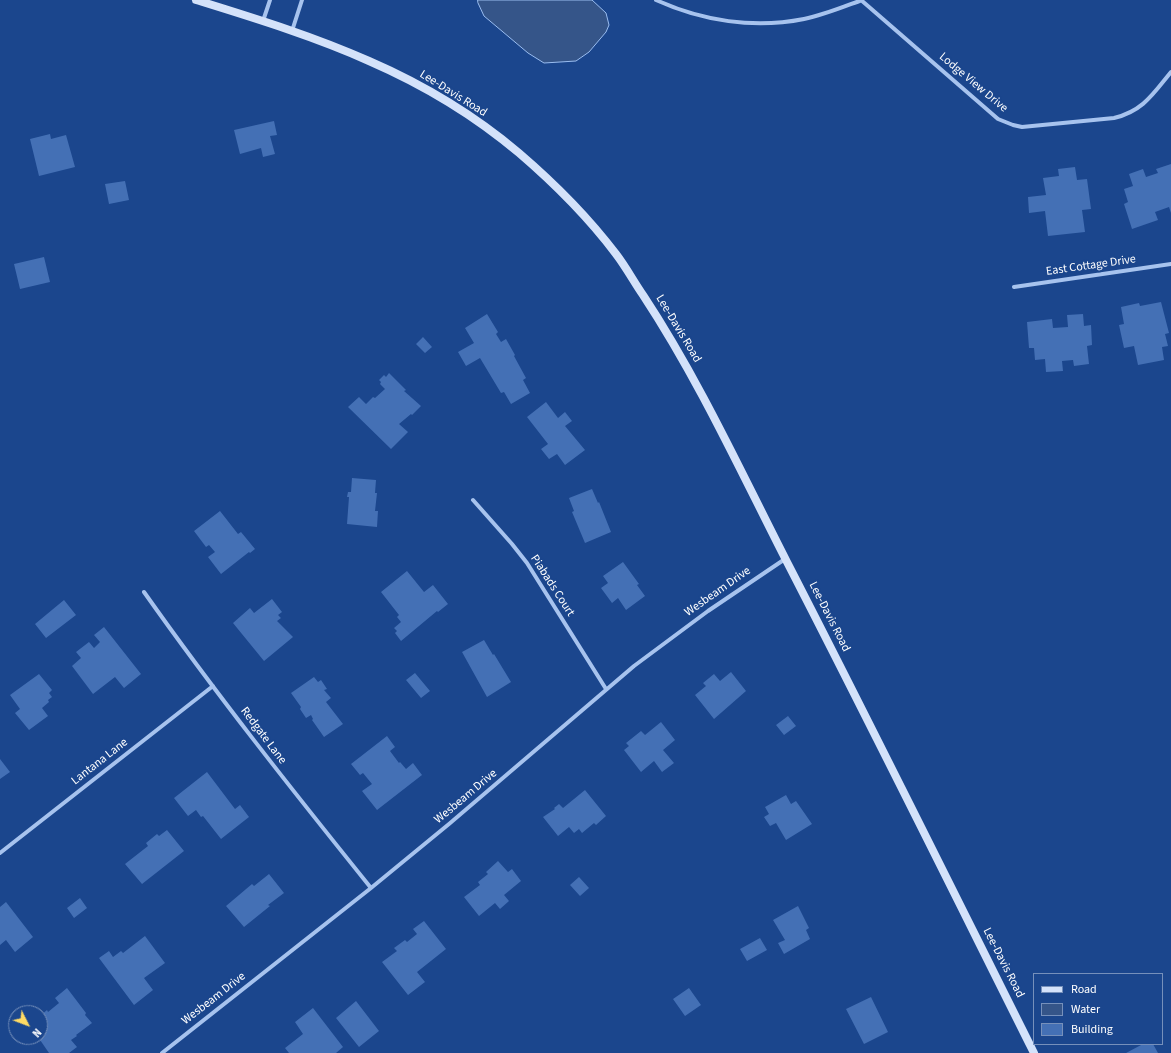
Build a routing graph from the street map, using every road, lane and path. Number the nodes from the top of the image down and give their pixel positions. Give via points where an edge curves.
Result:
1 (196, 0) edge
2 (270, 0) edge
3 (302, 0) edge
4 (656, 0) edge
5 (862, 0) edge
6 (263, 21) junction
7 (292, 31) junction
8 (1171, 72) edge
9 (1171, 264) edge
10 (1014, 287) dead end
11 (473, 500) dead end
12 (785, 559) junction
13 (144, 592) dead end
14 (213, 686) junction
15 (606, 689) junction
16 (0, 853) edge
17 (370, 888) junction
18 (162, 1053) edge
19 (1034, 1053) edge

1 - 6 main road, Lee-Davis Road
2 - 6 street
3 - 7 street
4 - 5 street via 698,16 730,22 766,24 805,19
5 - 8 street, Lodge View Drive via 998,118 1013,125 1022,127 1125,116 1143,104
6 - 7 main road, Lee-Davis Road
7 - 12 main road, Lee-Davis Road via 369,60 444,100 517,151 569,200 618,256 664,327 708,406
9 - 10 street, East Cottage Drive
11 - 15 street, Piabads Court via 527,563
12 - 15 street, Wesbeam Drive via 708,610
12 - 19 main road, Lee-Davis Road
13 - 14 street, Redgate Lane
14 - 16 street, Lantana Lane
14 - 17 street, Redgate Lane
15 - 17 street, Wesbeam Drive via 450,824
17 - 18 street, Wesbeam Drive

